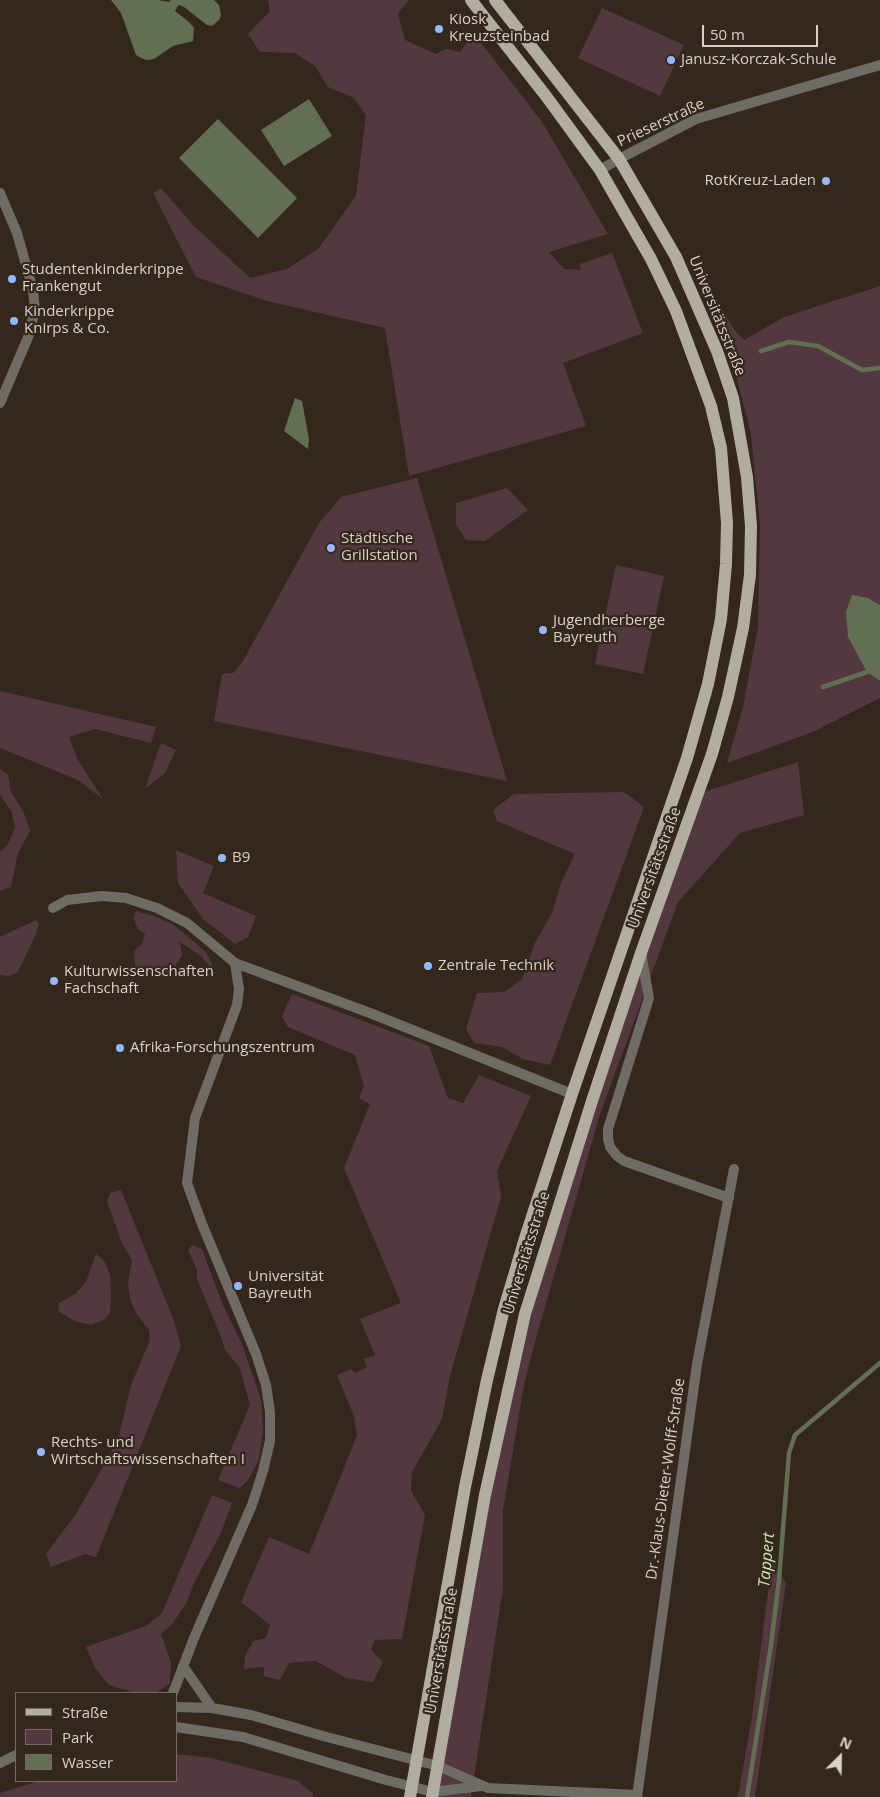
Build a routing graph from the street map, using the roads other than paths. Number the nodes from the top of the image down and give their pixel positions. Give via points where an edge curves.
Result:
1 (471, 0) edge
2 (494, 0) edge
3 (880, 66) edge
4 (619, 159) junction
5 (600, 170) junction
6 (0, 193) edge
7 (0, 403) edge
8 (52, 908) dead end
9 (641, 953) junction
10 (235, 964) junction
11 (572, 1094) junction
12 (734, 1170) dead end
13 (729, 1198) junction
14 (183, 1666) junction
15 (173, 1692) edge
16 (178, 1707) edge
17 (212, 1708) junction
18 (178, 1727) edge
19 (15, 1757) edge
20 (417, 1761) junction
21 (3, 1762) edge
22 (438, 1766) junction
23 (482, 1786) junction
24 (411, 1792) edge
25 (432, 1794) edge
26 (637, 1796) edge

1 - 5 main road, Universitätsstraße
2 - 4 main road, Universitätsstraße
3 - 4 street, Prieserstraße via 696,119
4 - 5 street, Prieserstraße
4 - 9 main road, Universitätsstraße via 676,258 717,351 732,398 747,477 751,526 750,575 743,628 728,697 699,794
5 - 11 main road, Universitätsstraße via 676,311 711,406 721,448 727,523 726,564 721,619 708,684 687,758
6 - 7 street via 18,233 35,309 29,335
8 - 10 street via 68,900 102,896 126,898 157,908 187,924
9 - 13 street via 649,998 608,1129 610,1147 624,1161
9 - 22 main road, Universitätsstraße via 525,1314 485,1495
10 - 11 street via 370,1013
10 - 14 street via 239,989 237,1005 195,1118 187,1183 256,1354 270,1412 270,1440 252,1505
11 - 20 main road, Universitätsstraße via 504,1308 487,1380
12 - 13 street, Dr.-Klaus-Dieter-Wolff-Straße
13 - 26 street, Dr.-Klaus-Dieter-Wolff-Straße via 697,1364
14 - 15 street
14 - 17 street
16 - 17 street
17 - 20 street via 251,1715
18 - 24 street via 243,1737
19 - 21 street
20 - 22 street
20 - 24 main road, Universitätsstraße
22 - 23 street
22 - 25 main road, Universitätsstraße
23 - 25 street
23 - 26 street, Dr.-Klaus-Dieter-Wolff-Straße
24 - 25 street

